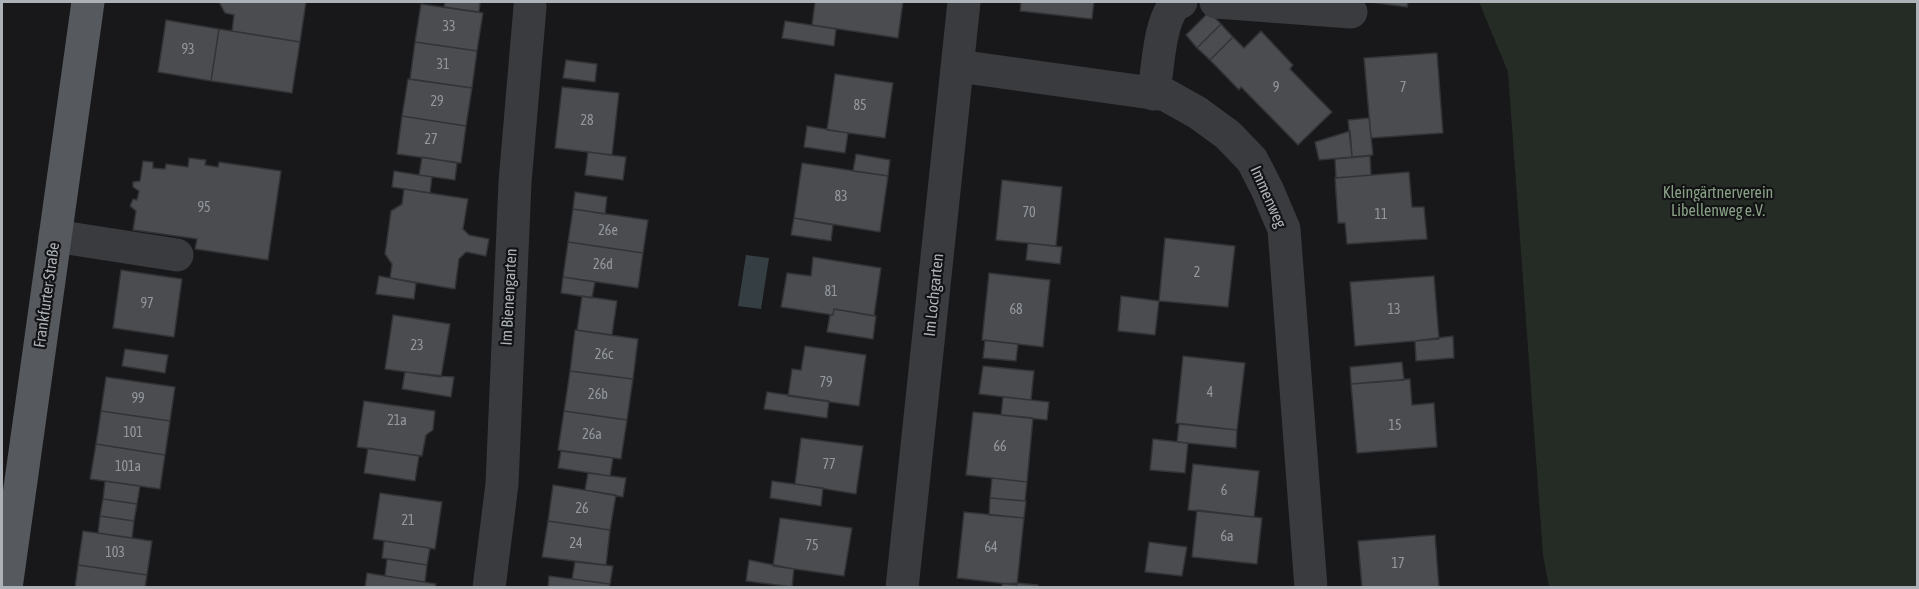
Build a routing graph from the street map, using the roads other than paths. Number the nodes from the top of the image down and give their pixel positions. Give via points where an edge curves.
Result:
1 (88, 2) edge
2 (964, 2) edge
3 (1181, 2) edge
4 (1216, 2) edge
5 (530, 7) dead end
6 (1351, 12) dead end
7 (958, 66) junction
8 (1154, 94) junction
9 (56, 236) junction
10 (177, 255) dead end
11 (6, 554) edge
12 (6, 588) edge
13 (489, 588) edge
14 (902, 588) edge
15 (1311, 588) edge

1 - 9 main road, Frankfurter Straße
2 - 7 street, Im Lochgarten
3 - 8 street via 1167,14
4 - 6 street
5 - 13 street, Im Bienengarten via 515,182 501,484
7 - 8 street, Immenweg
7 - 14 street, Im Lochgarten
8 - 15 street, Immenweg via 1166,95 1198,112 1228,135 1252,160 1284,229
9 - 10 street
9 - 11 main road, Frankfurter Straße
11 - 12 main road, Frankfurter Straße

